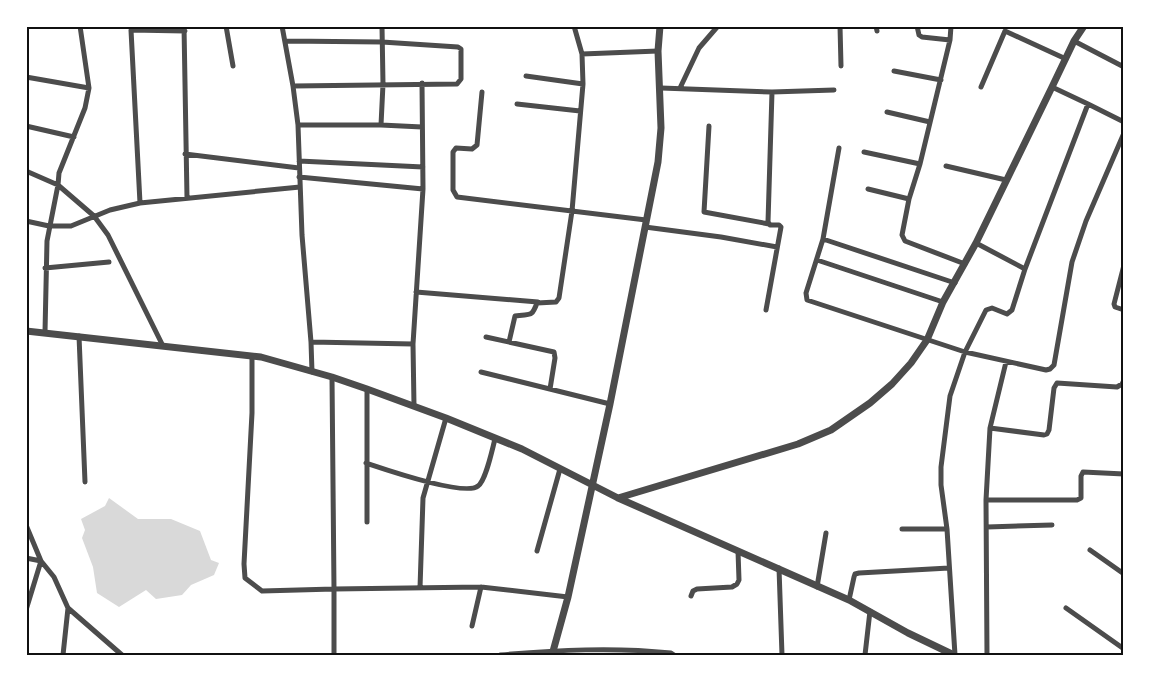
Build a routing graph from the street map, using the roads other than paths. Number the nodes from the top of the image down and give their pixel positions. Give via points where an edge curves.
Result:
1 (80, 26) edge
2 (226, 26) edge
3 (282, 26) edge
4 (382, 26) edge
5 (574, 26) edge
6 (660, 26) edge
7 (718, 26) edge
8 (840, 26) edge
9 (916, 26) edge
10 (951, 26) edge
11 (1084, 26) edge
12 (131, 28) edge
13 (184, 29) edge
14 (1006, 29) edge
15 (950, 40) junction
16 (286, 41) junction
17 (1074, 41) junction
18 (382, 42) junction
19 (658, 51) junction
20 (582, 54) junction
21 (1066, 59) junction
22 (232, 66) dead end
23 (841, 66) dead end
24 (1124, 67) edge
25 (894, 71) dead end
26 (526, 76) dead end
27 (26, 77) edge
28 (940, 80) junction
29 (422, 83) junction
30 (383, 84) junction
31 (583, 84) junction
32 (293, 86) junction
33 (981, 87) dead end
34 (1052, 87) junction
35 (90, 88) junction
36 (660, 88) junction
37 (680, 88) junction
38 (834, 90) dead end
39 (482, 92) dead end
40 (772, 92) junction
41 (517, 104) dead end
42 (1088, 104) junction
43 (580, 112) junction
44 (887, 112) dead end
45 (930, 122) junction
46 (1124, 122) edge
47 (298, 125) junction
48 (381, 125) junction
49 (26, 126) edge
50 (709, 126) dead end
51 (422, 127) junction
52 (1124, 133) edge
53 (74, 137) junction
54 (839, 148) dead end
55 (864, 152) dead end
56 (185, 154) junction
57 (299, 164) junction
58 (920, 164) junction
59 (946, 166) dead end
60 (423, 167) junction
61 (26, 171) edge
62 (299, 177) junction
63 (1006, 180) junction
64 (58, 185) junction
65 (300, 187) junction
66 (423, 189) junction
67 (868, 190) dead end
68 (187, 198) junction
69 (910, 199) junction
70 (140, 203) junction
71 (572, 211) junction
72 (94, 216) junction
73 (26, 221) edge
74 (646, 223) junction
75 (769, 224) junction
76 (49, 226) junction
77 (823, 239) junction
78 (976, 243) junction
79 (777, 247) junction
80 (817, 260) junction
81 (108, 262) dead end
82 (965, 264) junction
83 (1124, 265) edge
84 (46, 268) junction
85 (1025, 268) junction
86 (955, 283) junction
87 (416, 292) junction
88 (539, 302) junction
89 (943, 302) junction
90 (766, 310) dead end
91 (1124, 310) edge
92 (26, 331) edge
93 (45, 332) junction
94 (79, 336) junction
95 (486, 336) dead end
96 (927, 340) junction
97 (311, 342) junction
98 (509, 342) junction
99 (414, 344) junction
100 (162, 346) junction
101 (965, 352) junction
102 (252, 356) junction
103 (1006, 362) junction
104 (312, 372) junction
105 (481, 372) dead end
106 (332, 377) junction
107 (1124, 380) edge
108 (367, 389) junction
109 (550, 389) junction
110 (610, 404) junction
111 (414, 406) junction
112 (446, 418) junction
113 (990, 428) junction
114 (495, 439) junction
115 (366, 463) junction
116 (560, 469) junction
117 (1124, 474) edge
118 (85, 482) dead end
119 (426, 482) junction
120 (593, 484) junction
121 (618, 498) junction
122 (986, 500) junction
123 (367, 522) dead end
124 (1052, 524) dead end
125 (26, 525) edge
126 (987, 527) junction
127 (902, 529) dead end
128 (947, 529) junction
129 (826, 533) dead end
130 (1090, 550) dead end
131 (537, 551) dead end
132 (738, 551) junction
133 (26, 558) edge
134 (41, 561) junction
135 (778, 568) junction
136 (949, 568) junction
137 (1124, 574) edge
138 (480, 587) junction
139 (818, 587) junction
140 (420, 588) junction
141 (334, 590) junction
142 (691, 596) dead end
143 (568, 598) junction
144 (849, 600) junction
145 (68, 608) junction
146 (1066, 608) dead end
147 (26, 610) edge
148 (870, 610) junction
149 (472, 626) dead end
150 (1124, 649) edge
151 (552, 653) edge
152 (63, 655) edge
153 (122, 655) edge
154 (334, 655) edge
155 (500, 655) edge
156 (674, 655) edge
157 (782, 655) edge
158 (865, 655) edge
159 (954, 655) edge
160 (986, 655) edge

1 - 35 street
2 - 22 street
3 - 16 street
4 - 18 street
5 - 20 street
6 - 19 street
7 - 37 street via 699,48
8 - 23 street
9 - 15 street via 922,37
10 - 15 street
11 - 17 street
12 - 13 street
12 - 70 street
13 - 56 street
14 - 21 street
14 - 33 street
15 - 28 street
16 - 18 street
16 - 32 street
17 - 21 street
17 - 24 street
18 - 29 street via 460,47 460,82
18 - 30 street
19 - 20 street
19 - 36 street
20 - 31 street
21 - 34 street
25 - 28 street
26 - 31 street
27 - 35 street
28 - 45 street
29 - 30 street
29 - 51 street
30 - 32 street
30 - 48 street
31 - 43 street
32 - 47 street
34 - 42 street
34 - 63 street
35 - 53 street
36 - 37 street
36 - 74 street via 658,162
37 - 40 street
38 - 40 street
39 - 71 street via 477,146 472,149 456,148 453,152 454,194 460,198
40 - 75 street
41 - 43 street
42 - 46 street
42 - 85 street
43 - 71 street
44 - 45 street
45 - 58 street
47 - 48 street
47 - 57 street
48 - 51 street
49 - 53 street
50 - 75 street via 704,212
51 - 60 street
52 - 103 street via 1072,262 1053,367 1046,370
53 - 64 street via 59,173
54 - 77 street
55 - 58 street
56 - 57 street
56 - 68 street
57 - 60 street
57 - 62 street
58 - 69 street
59 - 63 street
60 - 66 street
61 - 64 street
62 - 65 street
62 - 66 street
63 - 78 street
64 - 72 street
64 - 76 street
65 - 68 street
65 - 97 street
66 - 87 street
67 - 69 street
68 - 70 street
69 - 82 street via 902,235 904,240
70 - 72 street
71 - 74 street
71 - 88 street via 559,298 554,302
72 - 76 street via 72,226
72 - 100 street via 108,235
73 - 76 street
74 - 79 street
74 - 110 street
75 - 79 street via 780,226
76 - 84 street
77 - 80 street
77 - 86 street
78 - 82 street
78 - 85 street
79 - 90 street
80 - 89 street
80 - 96 street via 806,293 807,300
81 - 84 street
82 - 86 street
83 - 91 street via 1114,304
84 - 93 street
85 - 101 street via 1012,310 1007,314 992,308 986,310
86 - 89 street
87 - 88 street
87 - 99 street
88 - 98 street via 532,314 515,316
89 - 96 street
92 - 93 street
93 - 94 street
94 - 100 street
94 - 118 street
95 - 98 street
96 - 101 street
96 - 121 street via 892,384 870,404 830,430 798,444
97 - 99 street
97 - 104 street
98 - 109 street via 554,352
99 - 111 street
100 - 102 street
101 - 103 street
101 - 128 street via 954,381 946,418 941,467
102 - 104 street
102 - 141 street via 245,578 262,592
103 - 113 street
104 - 106 street
105 - 109 street
106 - 108 street
106 - 141 street
107 - 113 street via 1118,387 1057,383 1047,434
108 - 111 street
108 - 115 street
109 - 110 street
110 - 120 street
111 - 112 street
112 - 114 street
112 - 119 street
113 - 122 street
114 - 116 street
114 - 119 street via 478,487 461,489
115 - 119 street
115 - 123 street
116 - 120 street
116 - 131 street
117 - 122 street via 1083,472 1080,500
119 - 140 street via 421,515
120 - 121 street
120 - 143 street
121 - 132 street
122 - 126 street
124 - 126 street
125 - 134 street
126 - 160 street
127 - 128 street
128 - 136 street
129 - 139 street
130 - 137 street
132 - 135 street
132 - 142 street via 737,584 697,589
133 - 134 street
134 - 145 street via 54,577
134 - 147 street
135 - 139 street
135 - 157 street
136 - 144 street via 855,574
136 - 159 street
138 - 140 street
138 - 143 street
138 - 149 street
139 - 144 street
140 - 141 street
141 - 154 street
143 - 151 street
144 - 148 street
145 - 152 street
145 - 153 street
146 - 150 street
148 - 158 street
148 - 159 street
151 - 155 street
151 - 156 street via 615,649

